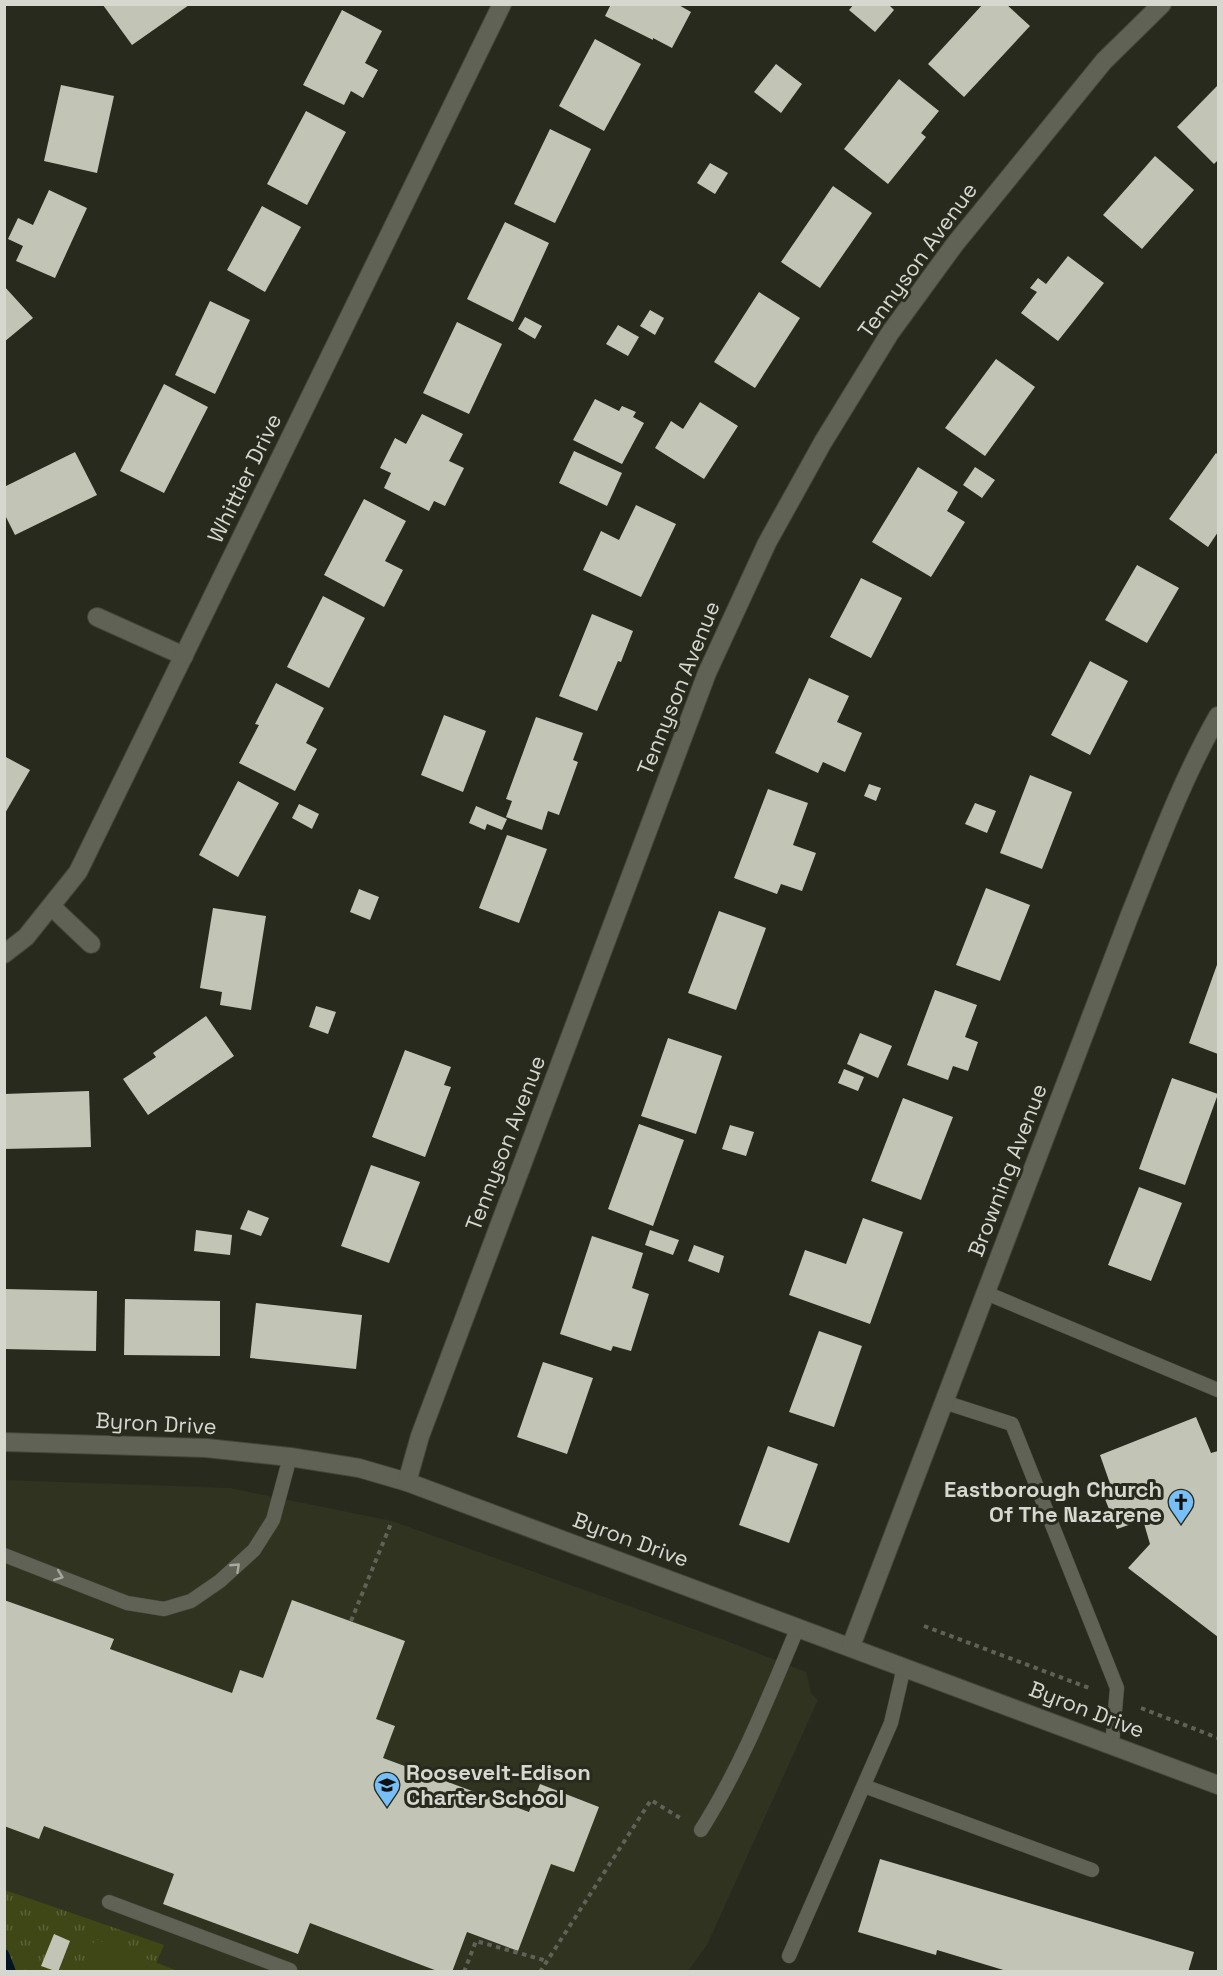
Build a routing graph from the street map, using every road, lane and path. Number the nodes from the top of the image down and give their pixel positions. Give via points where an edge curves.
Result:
1 (502, 4) edge
2 (1162, 4) edge
3 (97, 617) dead end
4 (184, 656) junction
5 (1218, 716) edge
6 (52, 907) junction
7 (91, 944) dead end
8 (4, 954) edge
9 (986, 1293) junction
10 (1218, 1390) edge
11 (944, 1402) junction
12 (4, 1442) edge
13 (290, 1457) junction
14 (406, 1482) junction
15 (392, 1521) dead end
16 (4, 1555) edge
17 (351, 1621) dead end
18 (924, 1626) dead end
19 (798, 1627) junction
20 (851, 1646) junction
21 (904, 1666) junction
22 (1116, 1699) junction
23 (1218, 1738) edge
24 (1112, 1745) junction
25 (1218, 1785) edge
26 (864, 1786) junction
27 (701, 1830) joint
28 (1092, 1870) dead end
29 (109, 1902) dead end
30 (789, 1956) dead end
31 (547, 1961) junction
32 (290, 1970) dead end
33 (464, 1971) edge
34 (540, 1971) edge

1 - 4 street, Whittier Drive
2 - 14 street, Tennyson Avenue via 1104,61 955,244 890,333 767,543 703,684
3 - 4 street
4 - 6 street, Whittier Drive via 78,872
5 - 9 street, Browning Avenue via 1164,830
6 - 7 street
6 - 8 street, Whittier Drive via 27,937
9 - 10 lane
9 - 11 street, Browning Avenue
11 - 20 street, Browning Avenue
11 - 22 lane via 1012,1424 1117,1688
12 - 13 street, Byron Drive via 206,1448
13 - 14 street, Byron Drive via 359,1468
16 -> 13 lane via 127,1603 164,1609 191,1601 254,1550 273,1520
14 - 19 street, Byron Drive
15 - 17 path
18 - 22 path
19 - 20 street, Byron Drive
19 - 27 lane via 751,1739 726,1791
20 - 21 street, Byron Drive
21 - 24 street, Byron Drive
21 - 26 lane via 891,1723
22 - 23 path
22 - 24 lane
24 - 25 street, Byron Drive
26 - 28 lane
26 - 30 lane
27 - 31 path via 651,1800
29 - 32 lane
31 - 33 path via 476,1941
31 - 34 path

